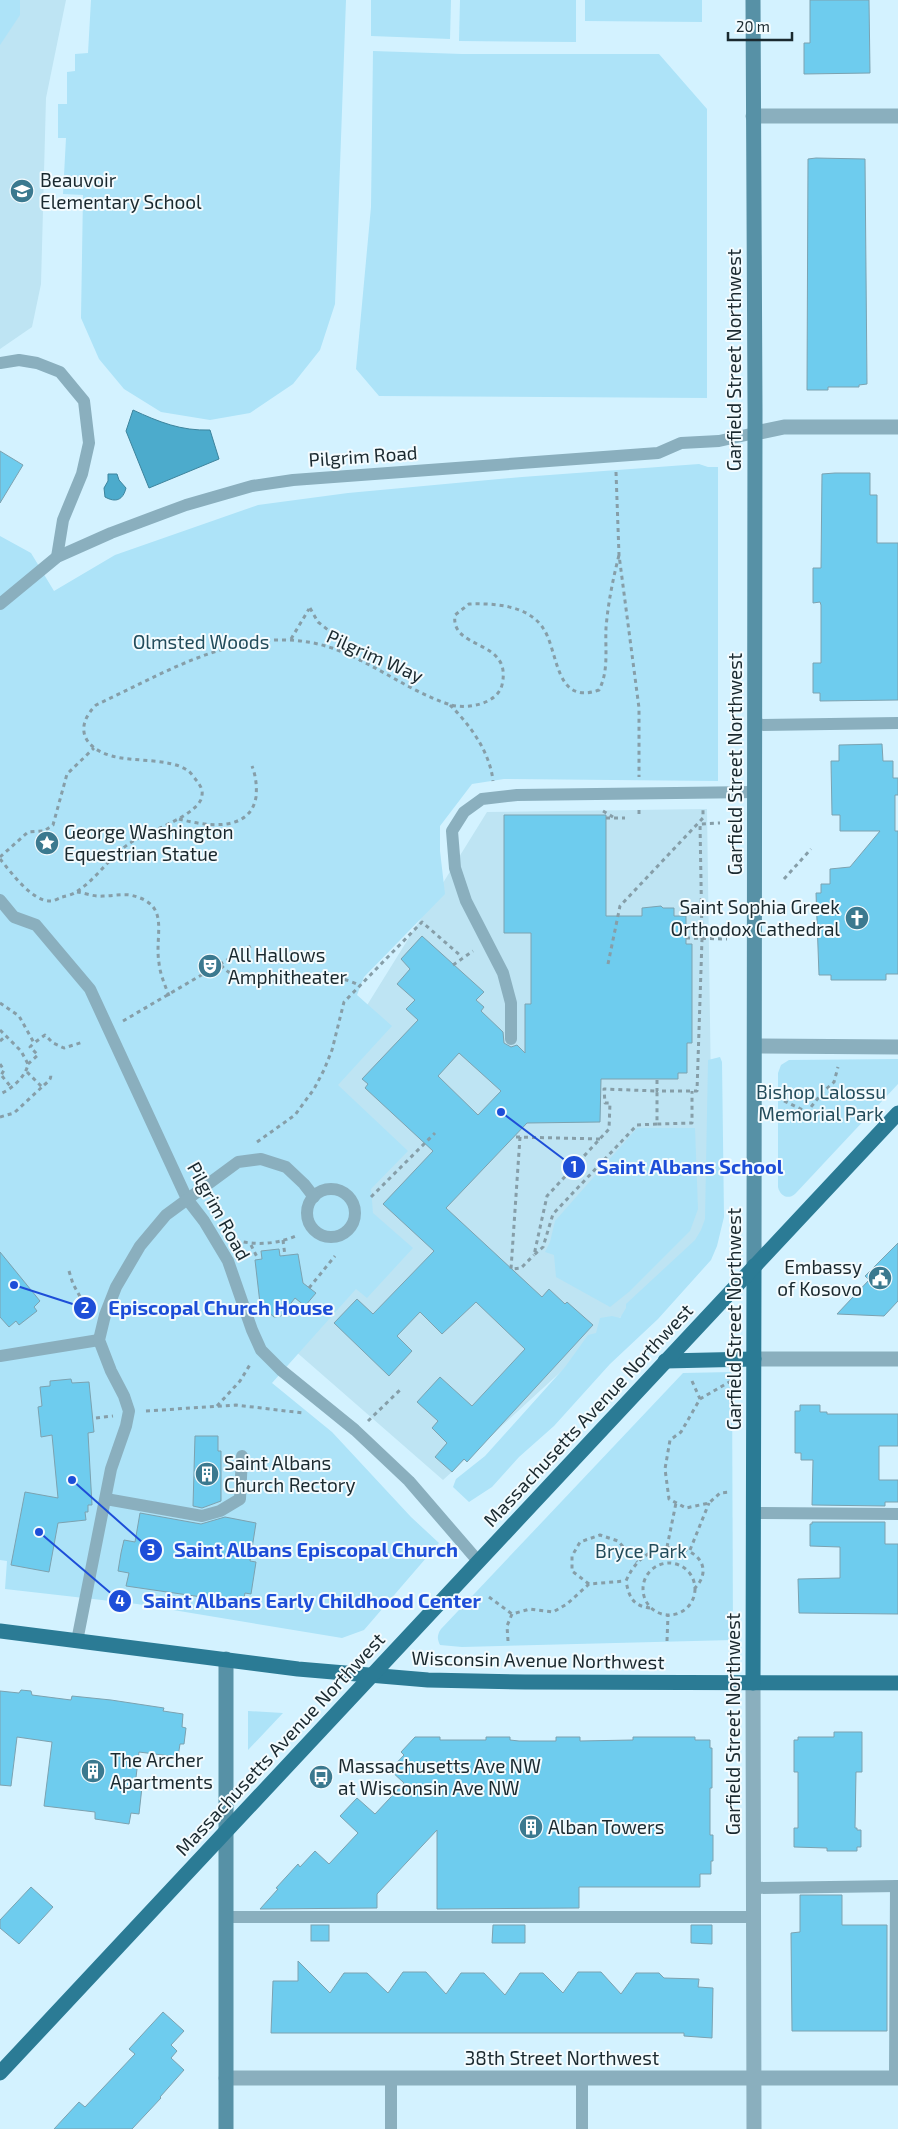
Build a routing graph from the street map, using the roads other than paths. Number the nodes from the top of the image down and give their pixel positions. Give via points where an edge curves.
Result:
1 (753, 0) edge
2 (753, 116) junction
3 (898, 116) edge
4 (0, 363) edge
5 (898, 427) edge
6 (755, 433) junction
7 (57, 557) junction
8 (0, 604) edge
9 (898, 724) edge
10 (755, 725) junction
11 (755, 792) junction
12 (0, 900) edge
13 (511, 1039) dead end
14 (755, 1046) junction
15 (898, 1047) edge
16 (898, 1114) edge
17 (314, 1197) dead end
18 (187, 1199) junction
19 (754, 1266) junction
20 (99, 1340) junction
21 (0, 1356) edge
22 (754, 1359) junction
23 (898, 1359) edge
24 (666, 1361) junction
25 (242, 1456) dead end
26 (106, 1499) junction
27 (754, 1514) junction
28 (898, 1514) edge
29 (478, 1561) junction
30 (0, 1631) edge
31 (77, 1641) junction
32 (226, 1660) junction
33 (372, 1675) junction
34 (753, 1683) junction
35 (898, 1683) edge
36 (224, 1832) junction
37 (897, 1886) edge
38 (753, 1888) junction
39 (226, 1917) junction
40 (753, 1917) junction
41 (0, 2073) edge
42 (391, 2077) junction
43 (226, 2078) junction
44 (582, 2078) junction
45 (754, 2078) junction
46 (896, 2078) edge
47 (226, 2129) edge
48 (391, 2129) edge
49 (582, 2129) edge
50 (754, 2129) edge

1 - 2 main road, Garfield Street Northwest
2 - 3 street
2 - 6 main road, Garfield Street Northwest
4 - 7 lane via 18,360 60,372 84,401 89,443 82,474 63,520
5 - 6 street via 784,427
6 - 7 lane, Pilgrim Road via 719,441 681,443 658,453 252,486 186,505
6 - 10 main road, Garfield Street Northwest
7 - 8 lane, Pilgrim Road
9 - 10 lane
10 - 11 main road, Garfield Street Northwest
11 - 13 lane via 495,797 482,799 464,812 452,831 454,868 466,902 503,973 511,1003
11 - 14 main road, Garfield Street Northwest
12 - 18 lane, Pilgrim Road via 14,917 36,925 90,989
14 - 15 street
14 - 19 main road, Garfield Street Northwest
16 - 19 main road, Massachusetts Avenue Northwest
17 - 18 lane via 286,1167 261,1159 238,1162
18 - 20 lane via 166,1215 140,1246 116,1287
18 - 29 lane, Pilgrim Road via 228,1261 261,1350 409,1481
19 - 22 main road, Garfield Street Northwest
19 - 24 main road, Massachusetts Avenue Northwest
20 - 21 lane
20 - 26 lane via 129,1412 111,1469
22 - 23 street
22 - 24 main road
22 - 27 main road, Garfield Street Northwest
24 - 29 main road, Massachusetts Avenue Northwest
25 - 26 lane via 240,1499 220,1511 202,1516
26 - 31 lane
27 - 28 lane
27 - 34 main road, Garfield Street Northwest
29 - 33 main road, Massachusetts Avenue Northwest
30 - 31 main road, Wisconsin Avenue Northwest
31 - 32 main road, Wisconsin Avenue Northwest
32 - 33 main road, Wisconsin Avenue Northwest
32 - 36 main road
33 - 34 main road, Wisconsin Avenue Northwest via 477,1682
33 - 36 main road, Massachusetts Avenue Northwest
34 - 35 main road, Wisconsin Avenue Northwest
34 - 38 street, Garfield Street Northwest
36 - 39 main road
36 - 41 main road, Massachusetts Avenue Northwest
37 - 38 lane
37 - 46 lane
38 - 40 street, Garfield Street Northwest
39 - 40 lane
39 - 43 main road
40 - 45 street, Garfield Street Northwest
42 - 43 street, 38th Street Northwest
42 - 44 street, 38th Street Northwest
42 - 48 lane
43 - 47 main road
44 - 45 street, 38th Street Northwest
44 - 49 lane
45 - 46 street, 38th Street Northwest
45 - 50 street, Garfield Street Northwest

